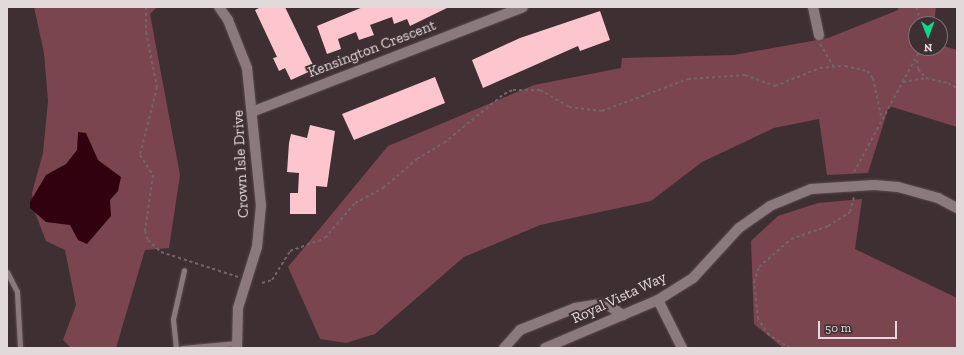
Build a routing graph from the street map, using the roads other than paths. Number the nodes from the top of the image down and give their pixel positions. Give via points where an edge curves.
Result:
1 (219, 7) edge
2 (524, 7) edge
3 (813, 7) edge
4 (819, 35) road end
5 (254, 111) junction
6 (957, 208) edge
7 (184, 270) dead end
8 (7, 272) edge
9 (658, 300) junction
10 (623, 315) junction
11 (237, 345) edge
12 (20, 348) edge
13 (176, 348) edge
14 (182, 348) edge
15 (504, 348) edge
16 (545, 348) edge
17 (682, 348) edge

1 - 5 street, Crown Isle Drive via 228,20 247,68
2 - 5 street, Kensington Crescent
3 - 4 street
5 - 11 street, Crown Isle Drive via 261,205 257,247 238,308
6 - 9 street, Royal Vista Way via 938,198 898,187 874,185 811,189 770,206 739,228 693,278
7 - 13 lane via 173,319
8 - 12 lane via 17,292
9 - 10 street, Royal Vista Way
9 - 17 street
10 - 15 street via 605,303 575,308 520,330
10 - 16 street, Royal Vista Way
11 - 14 lane

